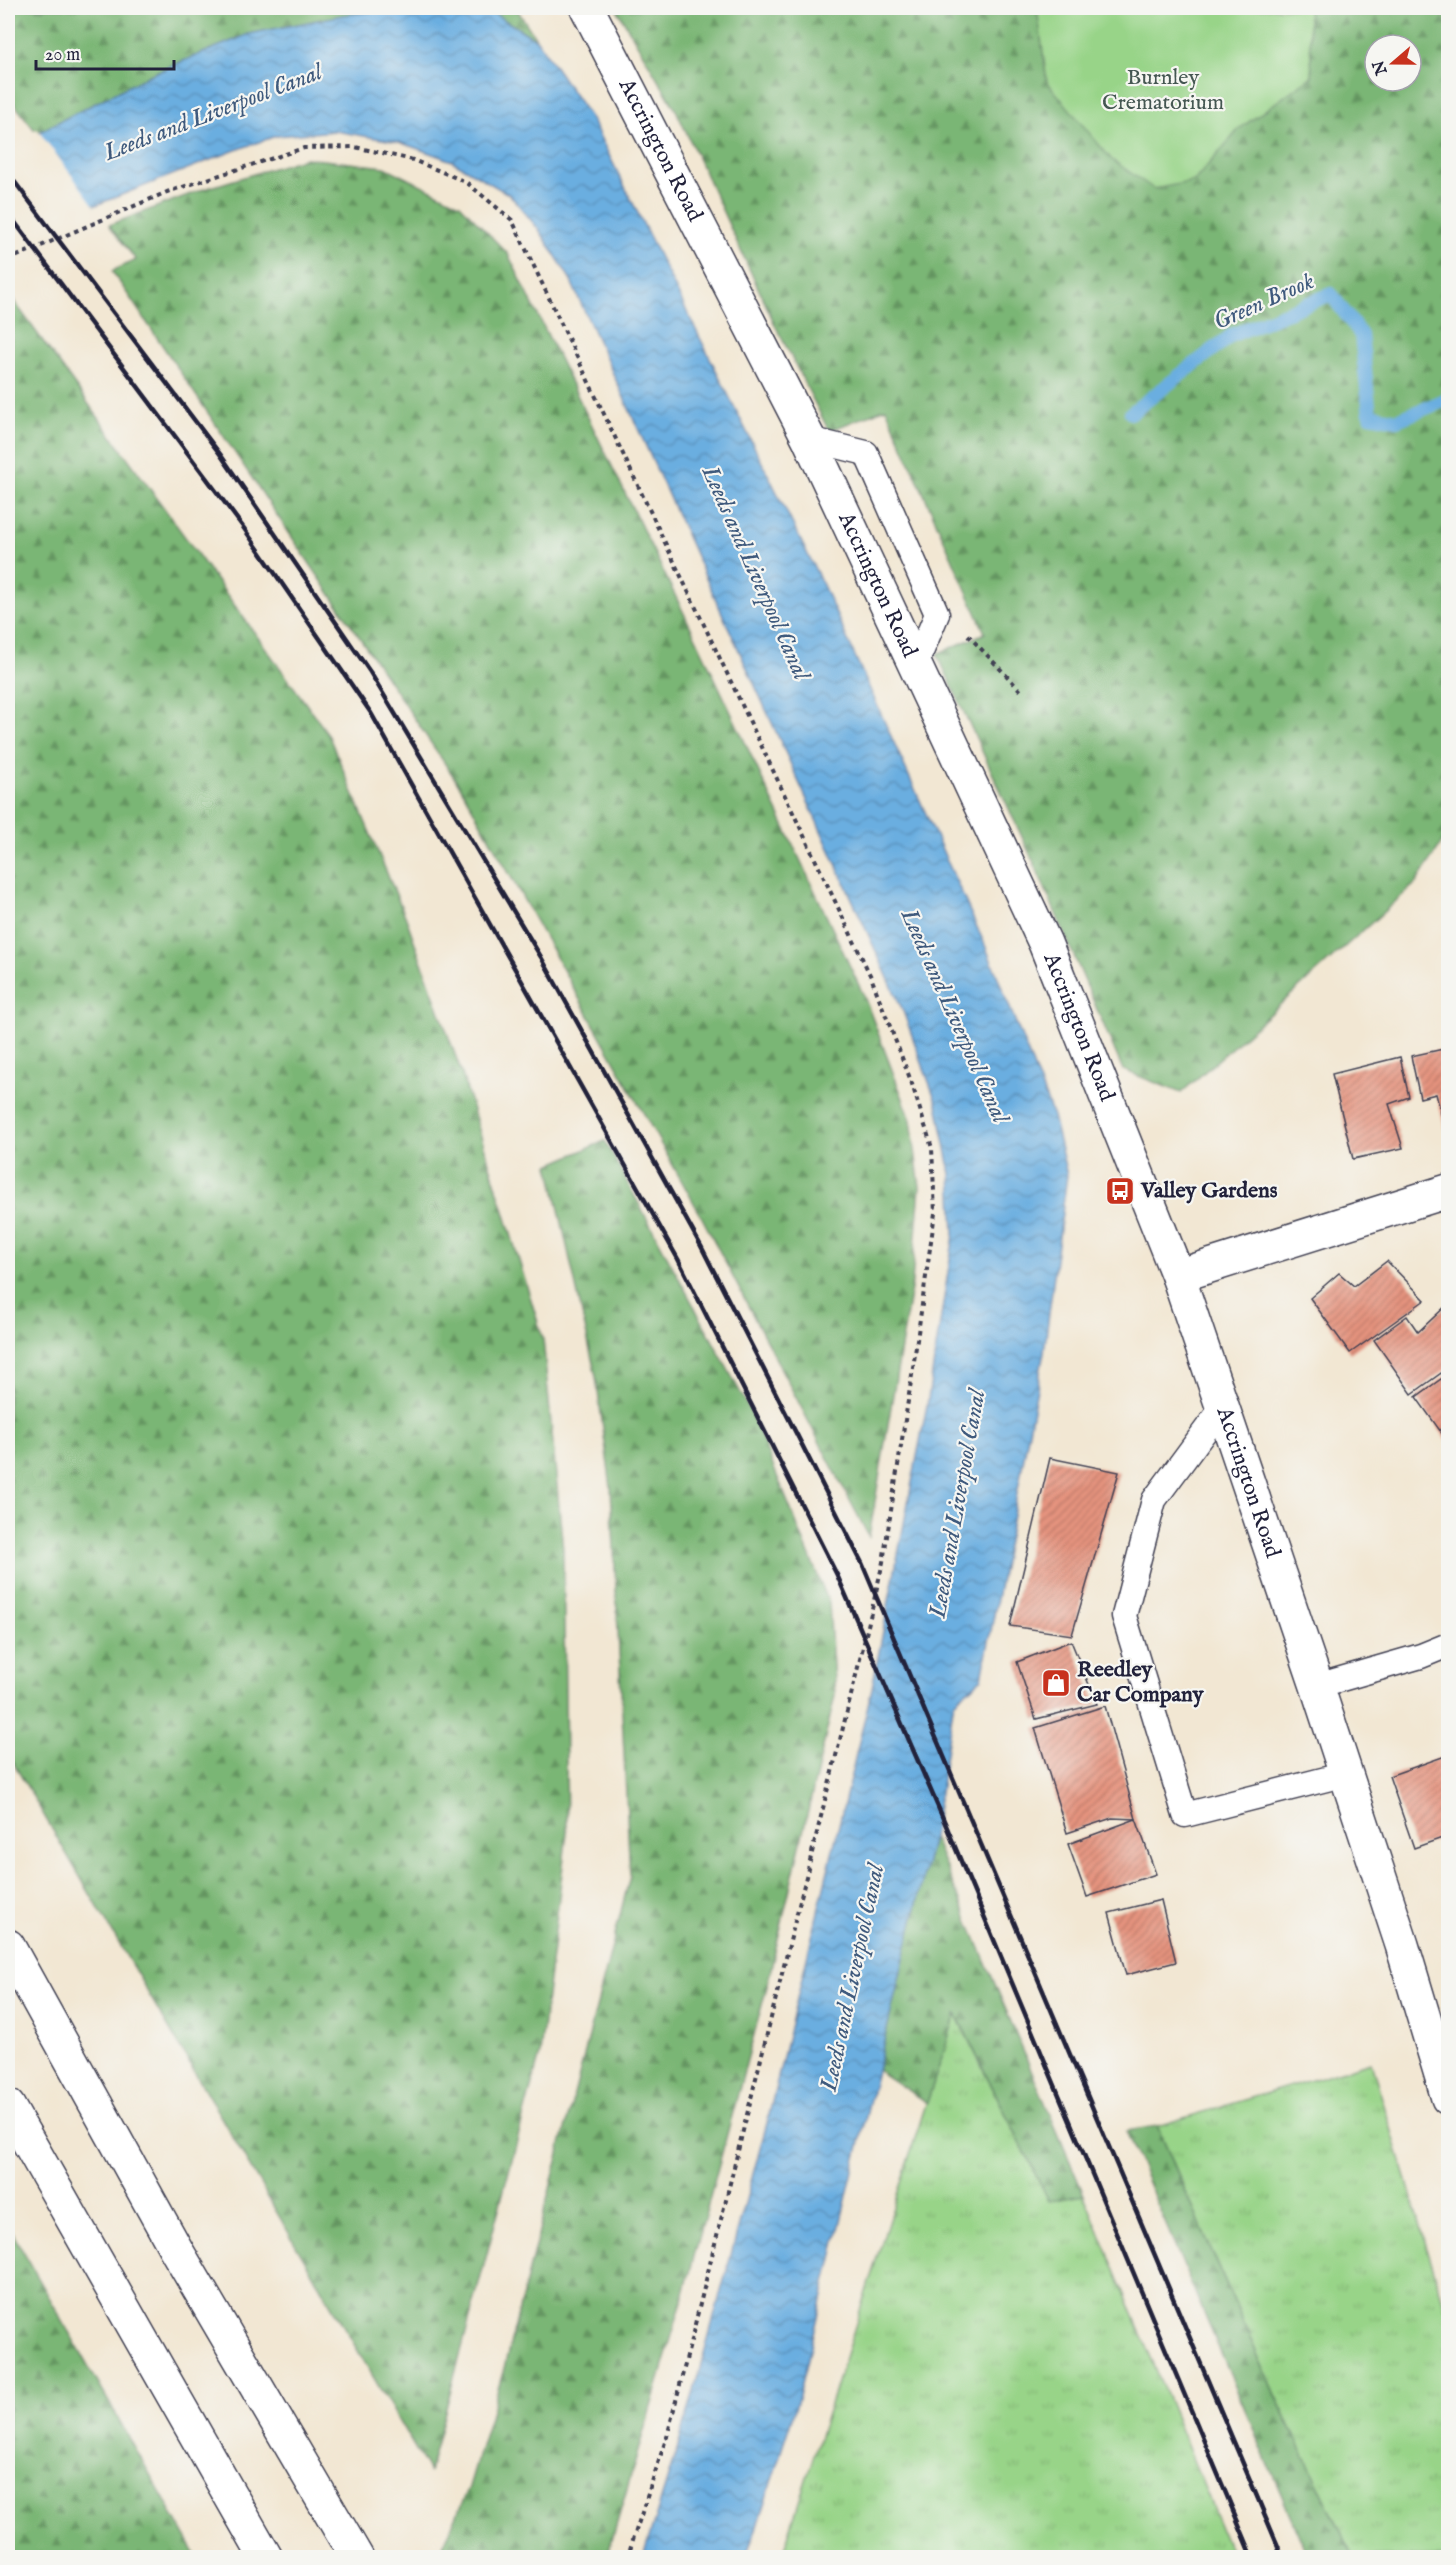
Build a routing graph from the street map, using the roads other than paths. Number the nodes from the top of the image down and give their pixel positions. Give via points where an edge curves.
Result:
1 (587, 8) edge
2 (809, 439) junction
3 (916, 664) junction
4 (1449, 1191) edge
5 (1178, 1276) junction
6 (1222, 1408) junction
7 (1449, 1645) edge
8 (1317, 1686) junction
9 (1346, 1774) junction
10 (8, 1946) edge
11 (1449, 2098) edge
12 (8, 2106) edge
13 (266, 2558) edge
14 (357, 2558) edge

1 - 2 main road, Accrington Road
2 - 3 main road, Accrington Road
2 - 3 lane via 866,453 937,614
3 - 5 main road, Accrington Road via 1045,943
4 - 5 main road
5 - 6 main road, Accrington Road
6 - 8 main road, Accrington Road
6 - 9 lane via 1154,1500 1124,1616 1185,1815
7 - 8 lane
8 - 9 main road, Accrington Road
9 - 11 main road, Accrington Road
10 - 14 main road via 178,2253
12 - 13 main road

